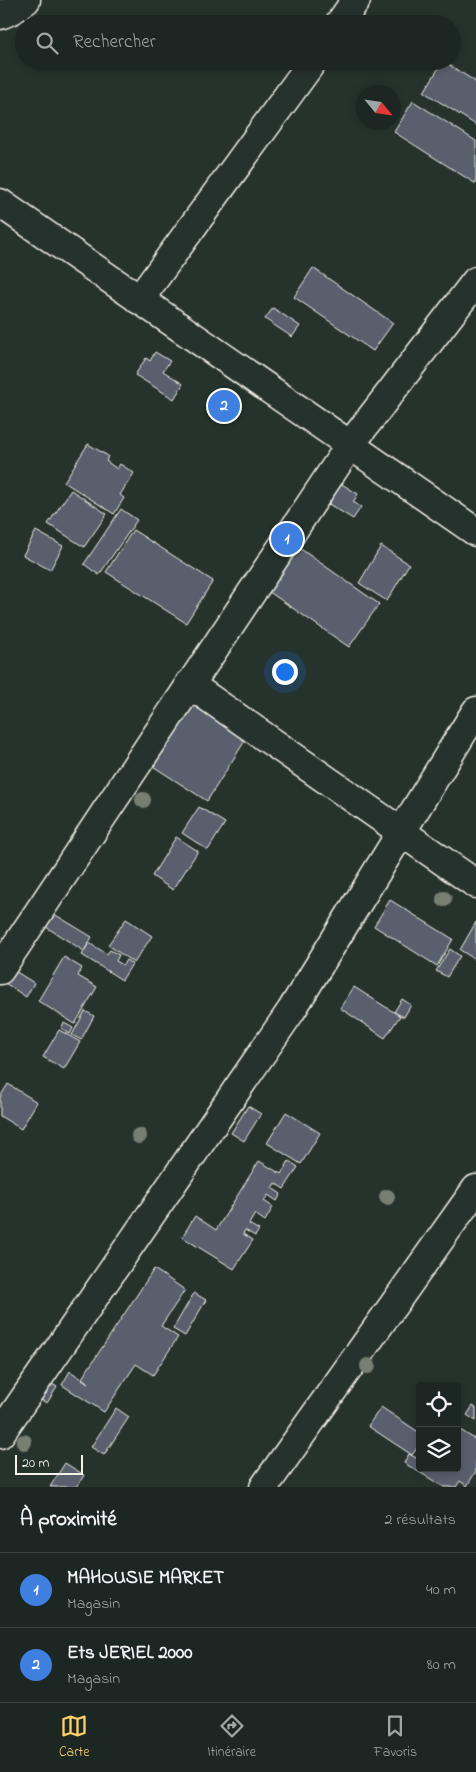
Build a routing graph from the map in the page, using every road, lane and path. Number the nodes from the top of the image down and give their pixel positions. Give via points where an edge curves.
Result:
1 (26, 0) edge
2 (356, 0) edge
3 (0, 15) edge
4 (345, 15) edge
5 (306, 70) edge
6 (0, 204) edge
7 (476, 281) edge
8 (139, 300) junction
9 (350, 445) junction
10 (476, 532) edge
11 (189, 684) junction
12 (476, 711) edge
13 (401, 833) junction
14 (476, 884) edge
15 (0, 970) edge
16 (476, 1189) edge
17 (0, 1434) edge
18 (264, 1487) edge

1 - 3 street
2 - 4 street
5 - 8 street
6 - 8 street
7 - 9 street
8 - 9 street
9 - 10 street
9 - 11 street
11 - 13 street
11 - 15 street
12 - 13 street
13 - 14 street
13 - 17 street via 291,1011
16 - 18 street

